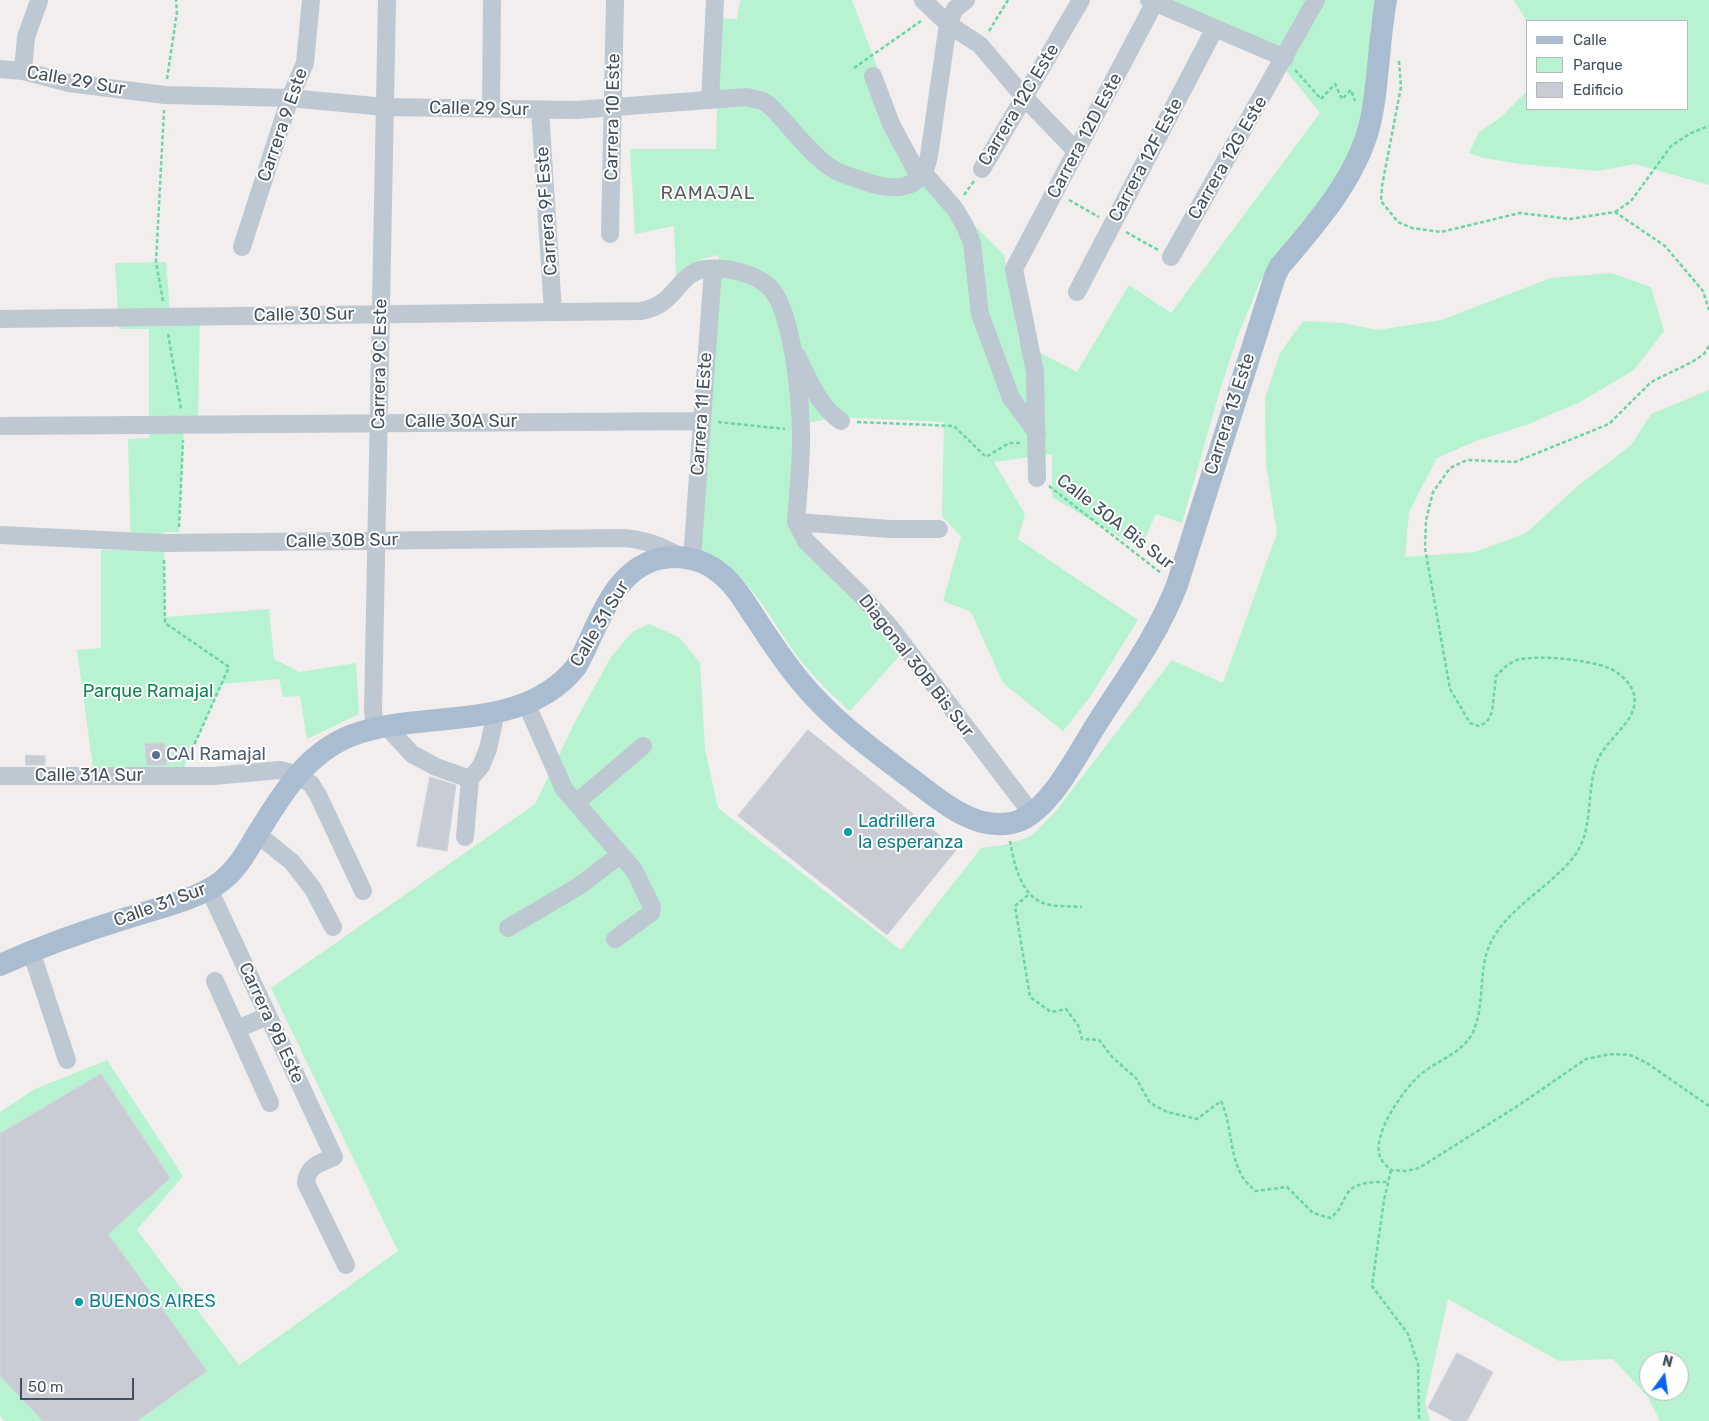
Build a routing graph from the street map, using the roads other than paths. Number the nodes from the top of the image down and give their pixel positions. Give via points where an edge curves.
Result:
1 (311, 0) edge
2 (387, 0) edge
3 (492, 0) edge
4 (615, 0) edge
5 (715, 0) edge
6 (966, 0) edge
7 (1081, 0) edge
8 (1316, 0) edge
9 (1386, 0) edge
10 (39, 1) edge
11 (1152, 1) edge
12 (929, 6) edge
13 (948, 24) junction
14 (1214, 28) junction
15 (1281, 66) junction
16 (0, 70) edge
17 (23, 71) junction
18 (873, 76) dead end
19 (1024, 97) junction
20 (290, 98) junction
21 (710, 100) junction
22 (385, 108) junction
23 (613, 108) junction
24 (492, 109) junction
25 (540, 110) junction
26 (1076, 151) junction
27 (982, 170) road end
28 (922, 175) junction
29 (610, 234) dead end
30 (242, 247) dead end
31 (1172, 257) dead end
32 (713, 269) junction
33 (1076, 292) dead end
34 (553, 312) junction
35 (381, 314) junction
36 (0, 319) edge
37 (792, 347) junction
38 (702, 421) junction
39 (841, 421) road end
40 (379, 423) junction
41 (0, 426) edge
42 (1037, 438) junction
43 (1037, 478) road end
44 (796, 522) junction
45 (939, 529) dead end
46 (0, 535) edge
47 (376, 541) junction
48 (686, 558) junction
49 (526, 703) junction
50 (496, 712) junction
51 (381, 728) junction
52 (643, 746) dead end
53 (296, 774) junction
54 (0, 776) edge
55 (470, 779) junction
56 (576, 802) junction
57 (1032, 814) junction
58 (257, 834) junction
59 (465, 837) dead end
60 (620, 855) junction
61 (209, 889) junction
62 (364, 891) dead end
63 (333, 926) dead end
64 (508, 928) dead end
65 (615, 939) dead end
66 (31, 951) junction
67 (0, 965) edge
68 (215, 981) dead end
69 (268, 1016) junction
70 (237, 1029) junction
71 (67, 1060) dead end
72 (270, 1103) dead end
73 (346, 1264) dead end

1 - 20 street, Carrera 9 Este via 305,62
2 - 22 street, Carrera 9C Este
3 - 24 street
4 - 23 street, Carrera 10 Este
5 - 21 street
6 - 13 street via 955,9
7 - 19 street, Carrera 12C Este
8 - 15 street
9 - 57 main road, Carrera 13 Este via 1368,131 1338,191 1275,276 1177,585 1150,644 1052,794
10 - 17 street via 26,37
11 - 14 street
11 - 26 street, Carrera 12D Este
12 - 13 street
13 - 19 street via 980,45
13 - 28 street
14 - 15 street
14 - 33 street, Carrera 12F Este
15 - 31 street, Carrera 12G Este
16 - 17 street, Calle 29 Sur
17 - 20 street, Calle 29 Sur via 68,84 165,95
18 - 28 street via 891,124
19 - 26 street
19 - 27 street, Carrera 12C Este
20 - 22 street, Calle 29 Sur
20 - 30 street, Carrera 9 Este
21 - 23 street, Calle 29 Sur
21 - 28 street, Calle 29 Sur via 747,97 763,102 829,167 861,181 892,188 906,186
22 - 24 street, Calle 29 Sur
22 - 35 street, Carrera 9C Este
23 - 25 street, Calle 29 Sur
23 - 29 street, Carrera 10 Este
24 - 25 street, Calle 29 Sur
25 - 34 street, Carrera 9F Este
26 - 42 street, Carrera 12D Este via 1014,269 1035,372
28 - 42 street via 955,209 965,226 972,243 980,314 1012,398
32 - 34 street, Calle 30 Sur via 691,274 670,298 651,310
32 - 37 street via 752,276 773,291
32 - 38 street, Carrera 11 Este
34 - 35 street, Calle 30 Sur
35 - 36 street, Calle 30 Sur
35 - 40 street, Carrera 9C Este
37 - 39 street via 822,403
37 - 44 street via 801,431
38 - 40 street, Calle 30A Sur
38 - 48 street, Carrera 11 Este
40 - 41 street, Calle 30A Sur
40 - 47 street, Carrera 9C Este
42 - 43 street
44 - 45 street via 890,530
44 - 57 street, Diagonal 30B Bis Sur via 806,541 890,627
46 - 47 street, Calle 30B Sur via 164,543
47 - 48 street, Calle 30B Sur via 624,538 659,545
47 - 51 street, Carrera 9C Este
48 - 49 main road, Calle 31 Sur via 669,557 648,563 628,575 614,592 583,655 567,678
48 - 57 main road via 713,567 731,582 793,673 845,728 952,808 981,821 1007,824
49 - 50 main road, Calle 31 Sur
49 - 56 street via 564,789
50 - 51 main road, Calle 31 Sur
50 - 55 street via 488,749 481,766
51 - 53 main road, Calle 31 Sur via 352,736 324,750
51 - 55 street via 412,754
52 - 56 street
53 - 54 street, Calle 31A Sur via 267,770 214,776
53 - 58 main road, Calle 31 Sur
53 - 62 street via 311,784 318,795
55 - 59 street
56 - 60 street
58 - 61 main road, Calle 31 Sur via 238,865
58 - 63 street via 292,862 313,889
60 - 64 street via 579,886
60 - 65 street via 634,870 652,907 651,913
61 - 66 main road, Calle 31 Sur
61 - 69 street, Carrera 9B Este
66 - 67 main road, Calle 31 Sur
66 - 71 street
68 - 70 street
69 - 70 street
69 - 73 street, Carrera 9B Este via 334,1157 311,1168 306,1175 306,1184
70 - 72 street

